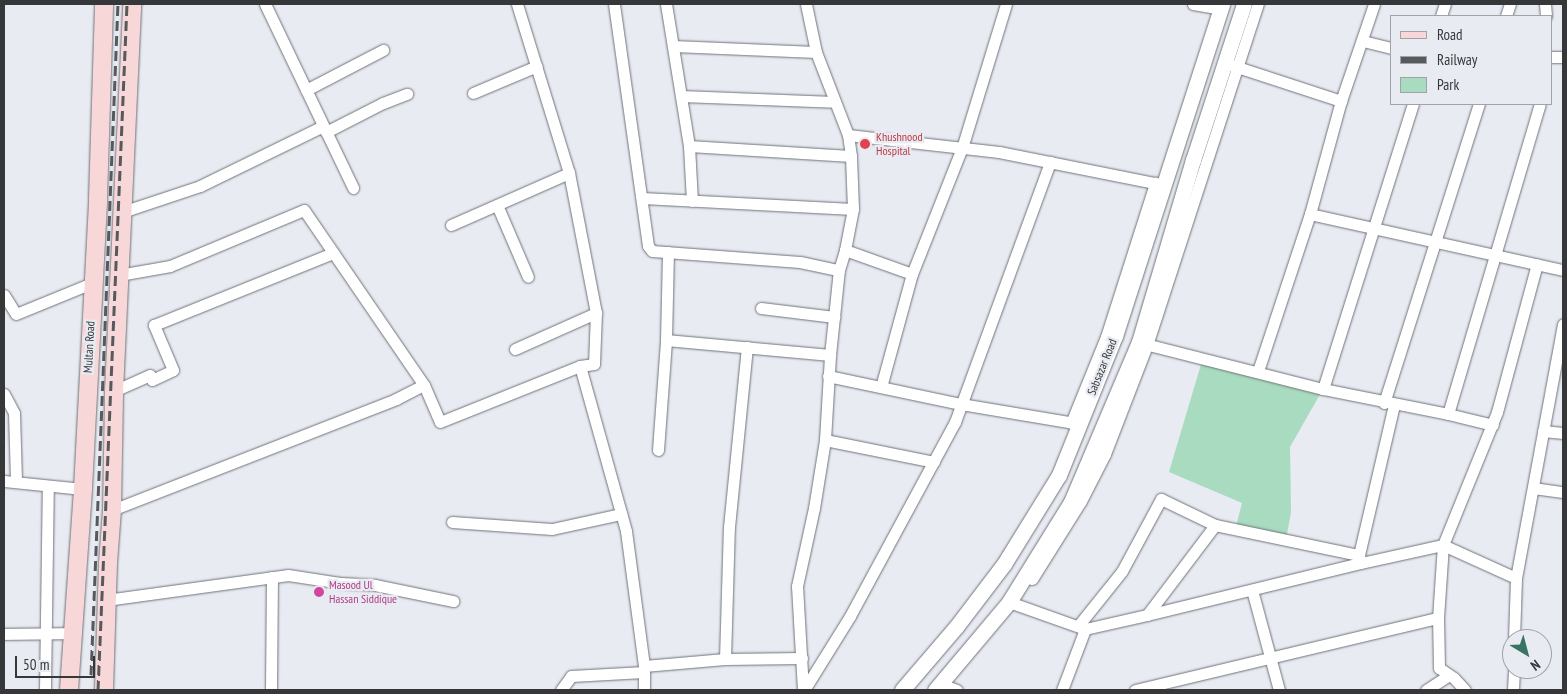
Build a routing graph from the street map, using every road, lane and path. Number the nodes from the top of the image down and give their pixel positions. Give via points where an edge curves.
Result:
1 (104, 4) edge
2 (132, 4) edge
3 (265, 4) edge
4 (517, 4) edge
5 (614, 4) edge
6 (666, 4) edge
7 (806, 4) edge
8 (1006, 4) edge
9 (1193, 4) edge
10 (1244, 4) edge
11 (1258, 4) edge
12 (1374, 4) edge
13 (1221, 6) edge
14 (1363, 41) junction
15 (673, 46) junction
16 (1390, 48) edge
17 (383, 50) dead end
18 (816, 52) junction
19 (1232, 65) junction
20 (537, 66) junction
21 (306, 90) junction
22 (473, 93) dead end
23 (407, 94) dead end
24 (681, 96) junction
25 (1341, 100) junction
26 (834, 102) junction
27 (1413, 105) edge
28 (1479, 105) edge
29 (1540, 105) edge
30 (325, 129) junction
31 (848, 135) junction
32 (689, 146) junction
33 (962, 148) junction
34 (1174, 155) junction
35 (851, 156) junction
36 (1193, 160) junction
37 (1050, 162) junction
38 (569, 173) junction
39 (1160, 184) junction
40 (353, 188) dead end
41 (642, 198) junction
42 (692, 200) junction
43 (497, 205) junction
44 (853, 209) junction
45 (122, 212) junction
46 (1310, 214) junction
47 (451, 225) dead end
48 (1374, 228) junction
49 (1436, 242) junction
50 (845, 250) junction
51 (668, 252) junction
52 (333, 253) junction
53 (1496, 254) junction
54 (1537, 264) junction
55 (839, 270) junction
56 (1563, 270) edge
57 (912, 274) junction
58 (119, 275) junction
59 (528, 277) dead end
60 (92, 282) junction
61 (4, 295) edge
62 (761, 308) dead end
63 (596, 313) junction
64 (834, 317) junction
65 (1563, 324) edge
66 (666, 340) junction
67 (1143, 344) junction
68 (747, 347) junction
69 (515, 350) dead end
70 (830, 354) junction
71 (580, 366) junction
72 (1559, 369) edge
73 (1258, 372) junction
74 (828, 376) junction
75 (424, 385) junction
76 (882, 387) junction
77 (1323, 389) junction
78 (114, 391) junction
79 (4, 394) edge
80 (961, 404) junction
81 (1389, 404) junction
82 (1448, 414) junction
83 (1076, 423) junction
84 (1492, 425) junction
85 (1543, 431) junction
86 (1563, 433) edge
87 (825, 440) junction
88 (658, 450) dead end
89 (934, 462) junction
90 (10, 481) edge
91 (48, 487) junction
92 (1533, 488) junction
93 (83, 489) junction
94 (1563, 492) edge
95 (112, 510) junction
96 (622, 514) junction
97 (452, 522) dead end
98 (1215, 525) junction
99 (1443, 545) junction
100 (1360, 559) junction
101 (272, 578) junction
102 (1516, 578) junction
103 (1252, 590) junction
104 (106, 600) junction
105 (453, 601) dead end
106 (1012, 603) junction
107 (1147, 615) junction
108 (1438, 618) junction
109 (1082, 628) junction
110 (1514, 629) edge
111 (74, 633) junction
112 (4, 634) edge
113 (45, 635) junction
114 (802, 658) junction
115 (724, 659) junction
116 (1270, 659) junction
117 (644, 669) junction
118 (1449, 675) junction
119 (1185, 678) junction
120 (945, 688) edge
121 (45, 690) edge
122 (69, 690) edge
123 (104, 690) edge
124 (271, 690) edge
125 (561, 690) edge
126 (644, 690) edge
127 (803, 690) edge
128 (902, 690) edge
129 (1062, 690) edge
130 (1135, 690) edge
131 (1189, 690) edge
132 (1279, 690) edge
133 (1426, 690) edge
134 (1465, 690) edge

1 - 60 main road, Multan Road
2 - 45 main road
3 - 21 street
4 - 20 street
5 - 41 street
6 - 15 street
7 - 18 street
8 - 33 street
9 - 13 street
10 - 19 main road, Sabsazar Road
11 - 19 street
12 - 14 street
13 - 34 main road, Sabsazar Road
14 - 16 street
14 - 25 street
15 - 18 street
15 - 24 street
17 - 21 street
18 - 26 street
19 - 25 street
19 - 36 main road, Sabsazar Road
19 - 67 street
20 - 22 street
20 - 38 street
21 - 30 street
23 - 30 street
24 - 26 street
24 - 32 street
25 - 46 street
26 - 31 street
27 - 48 street
28 - 49 street
29 - 53 street
30 - 40 street
30 - 45 street via 200,186
31 - 33 street
31 - 35 street
32 - 35 street
32 - 42 street
33 - 37 street
33 - 57 street
34 - 36 main road
34 - 39 main road, Sabsazar Road
35 - 44 street
36 - 67 main road, Sabsazar Road
37 - 39 street
37 - 80 street
38 - 43 street
38 - 63 street
39 - 83 main road, Sabsazar Road via 1115,336
41 - 42 street
41 - 51 street via 648,246 652,251
42 - 44 street
43 - 47 street
43 - 59 street
44 - 50 street
45 - 58 main road
46 - 48 street
46 - 73 street
48 - 49 street
48 - 77 street
49 - 53 street
49 - 81 street
50 - 55 street
50 - 57 street
51 - 55 street via 800,262
51 - 66 street
52 - 58 street via 304,210 170,266
52 - 75 street
52 - 78 street via 154,325 173,370 152,380 150,374
53 - 54 street
53 - 82 street
54 - 56 street
54 - 84 street
55 - 64 street
57 - 76 street
58 - 78 main road
60 - 61 street via 16,314
60 - 93 main road, Multan Road
62 - 64 street
63 - 69 street
63 - 71 street via 594,364
64 - 70 street
65 - 72 street
66 - 68 street
66 - 88 street
67 - 73 street
67 - 106 main road, Sabsazar Road via 1072,502
68 - 70 street
68 - 115 street via 729,527
70 - 74 street
71 - 75 street via 440,422
71 - 96 street
72 - 85 street
73 - 77 street
74 - 76 street
74 - 87 street
75 - 95 street via 396,399
76 - 80 street
77 - 81 street
78 - 95 main road
79 - 90 street via 14,412
80 - 83 street
80 - 89 street
81 - 82 street
81 - 100 street
82 - 84 street
83 - 128 main road, Sabsazar Road via 1060,475 1004,564
84 - 99 street
85 - 86 street
85 - 92 street
87 - 89 street
87 - 114 street via 798,586
89 - 127 street via 854,608
90 - 91 street
91 - 93 street
91 - 113 street
92 - 94 street
92 - 102 street
93 - 111 main road, Multan Road
95 - 104 main road
96 - 97 street via 552,529
96 - 117 street
98 - 100 street
98 - 107 street
98 - 109 street via 1161,499 1122,572
99 - 100 street
99 - 102 street
99 - 108 street
100 - 103 street
101 - 104 street
101 - 105 street via 288,575 375,584
101 - 124 street
102 - 110 street
103 - 107 street
103 - 116 street
104 - 123 main road
106 - 109 street
106 - 120 main road, Sabsazar Road
107 - 109 street
108 - 116 street
108 - 118 street via 1439,668
109 - 129 street
111 - 113 street
111 - 122 main road, Multan Road
112 - 113 street
113 - 121 street
114 - 115 street
114 - 127 street
115 - 117 street
116 - 119 street
116 - 132 street
117 - 125 street via 571,676
117 - 126 street
118 - 133 street
118 - 134 street
119 - 130 street
119 - 131 street

